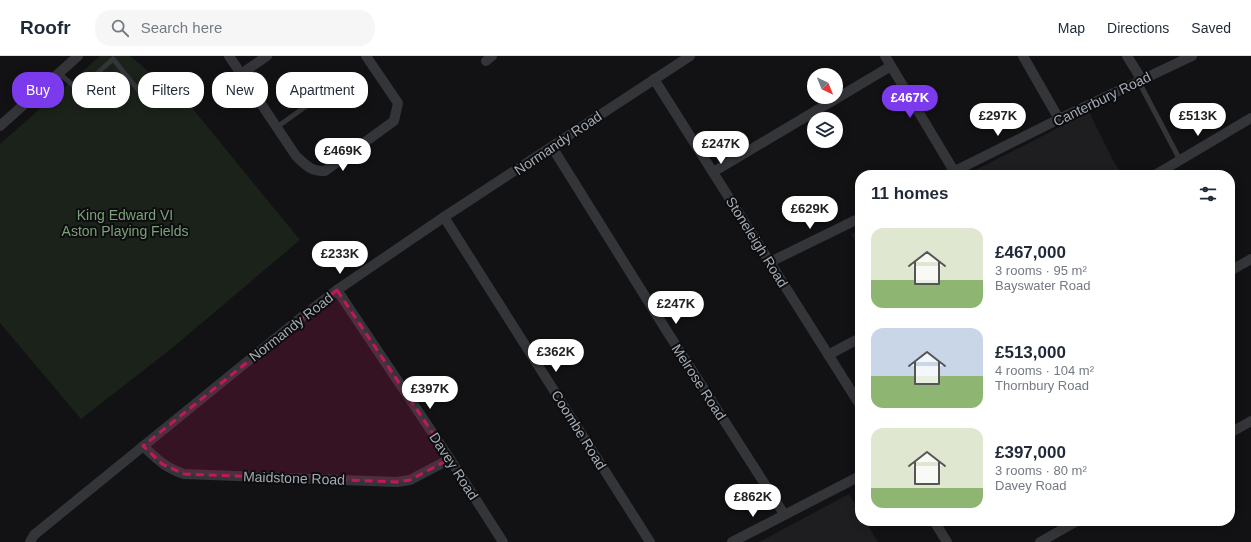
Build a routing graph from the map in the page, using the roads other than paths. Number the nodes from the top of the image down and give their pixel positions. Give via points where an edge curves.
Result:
1 (78, 56) edge
2 (229, 56) edge
3 (267, 56) edge
4 (366, 56) edge
5 (690, 56) edge
6 (885, 56) edge
7 (1023, 56) edge
8 (1127, 56) edge
9 (1192, 56) edge
10 (891, 66) junction
11 (60, 72) edge
12 (240, 72) edge
13 (244, 72) edge
14 (64, 77) edge
15 (654, 78) junction
16 (1140, 81) junction
17 (138, 90) edge
18 (20, 108) edge
19 (264, 108) edge
20 (303, 108) edge
21 (1251, 118) edge
22 (1059, 119) junction
23 (0, 126) edge
24 (277, 127) junction
25 (552, 147) junction
26 (1180, 160) junction
27 (949, 170) edge
28 (957, 170) edge
29 (1163, 170) edge
30 (713, 172) junction
31 (444, 217) junction
32 (855, 220) edge
33 (1251, 259) edge
34 (770, 262) junction
35 (1235, 268) edge
36 (337, 290) junction
37 (855, 341) edge
38 (828, 355) junction
39 (855, 397) edge
40 (1251, 421) edge
41 (1235, 430) edge
42 (143, 446) junction
43 (450, 459) junction
44 (855, 478) edge
45 (784, 514) junction
46 (937, 526) edge
47 (1068, 526) edge
48 (30, 542) edge
49 (503, 542) edge
50 (650, 542) edge
51 (732, 542) edge
52 (947, 542) edge
53 (1040, 542) edge

1 - 11 street
2 - 12 street
3 - 13 street
4 - 24 street via 398,103 394,121 325,171 307,167 296,156
5 - 15 street, Normandy Road
6 - 10 street
7 - 22 street
8 - 16 street
9 - 16 street, Canterbury Road
10 - 27 street
10 - 30 street
14 - 17 lane via 77,89 82,88 113,59
15 - 25 street, Normandy Road
15 - 30 street, Stoneleigh Road
16 - 22 street, Canterbury Road
16 - 26 lane
18 - 23 street
19 - 24 street
20 - 24 lane
21 - 26 street
22 - 28 street, Canterbury Road
25 - 31 street, Normandy Road
25 - 45 street, Melrose Road
26 - 29 street
30 - 34 street, Stoneleigh Road
31 - 36 street, Normandy Road
31 - 50 street, Coombe Road
32 - 34 street
33 - 35 street
34 - 38 street, Stoneleigh Road
36 - 42 street, Normandy Road
36 - 43 street, Davey Road
37 - 38 street
38 - 39 street, Stoneleigh Road
40 - 41 street
42 - 43 street, Maidstone Road via 162,464 184,474 396,482 410,480
42 - 48 street, Normandy Road via 34,535
43 - 49 street, Davey Road
44 - 45 street
45 - 51 street
46 - 52 street
47 - 53 street

